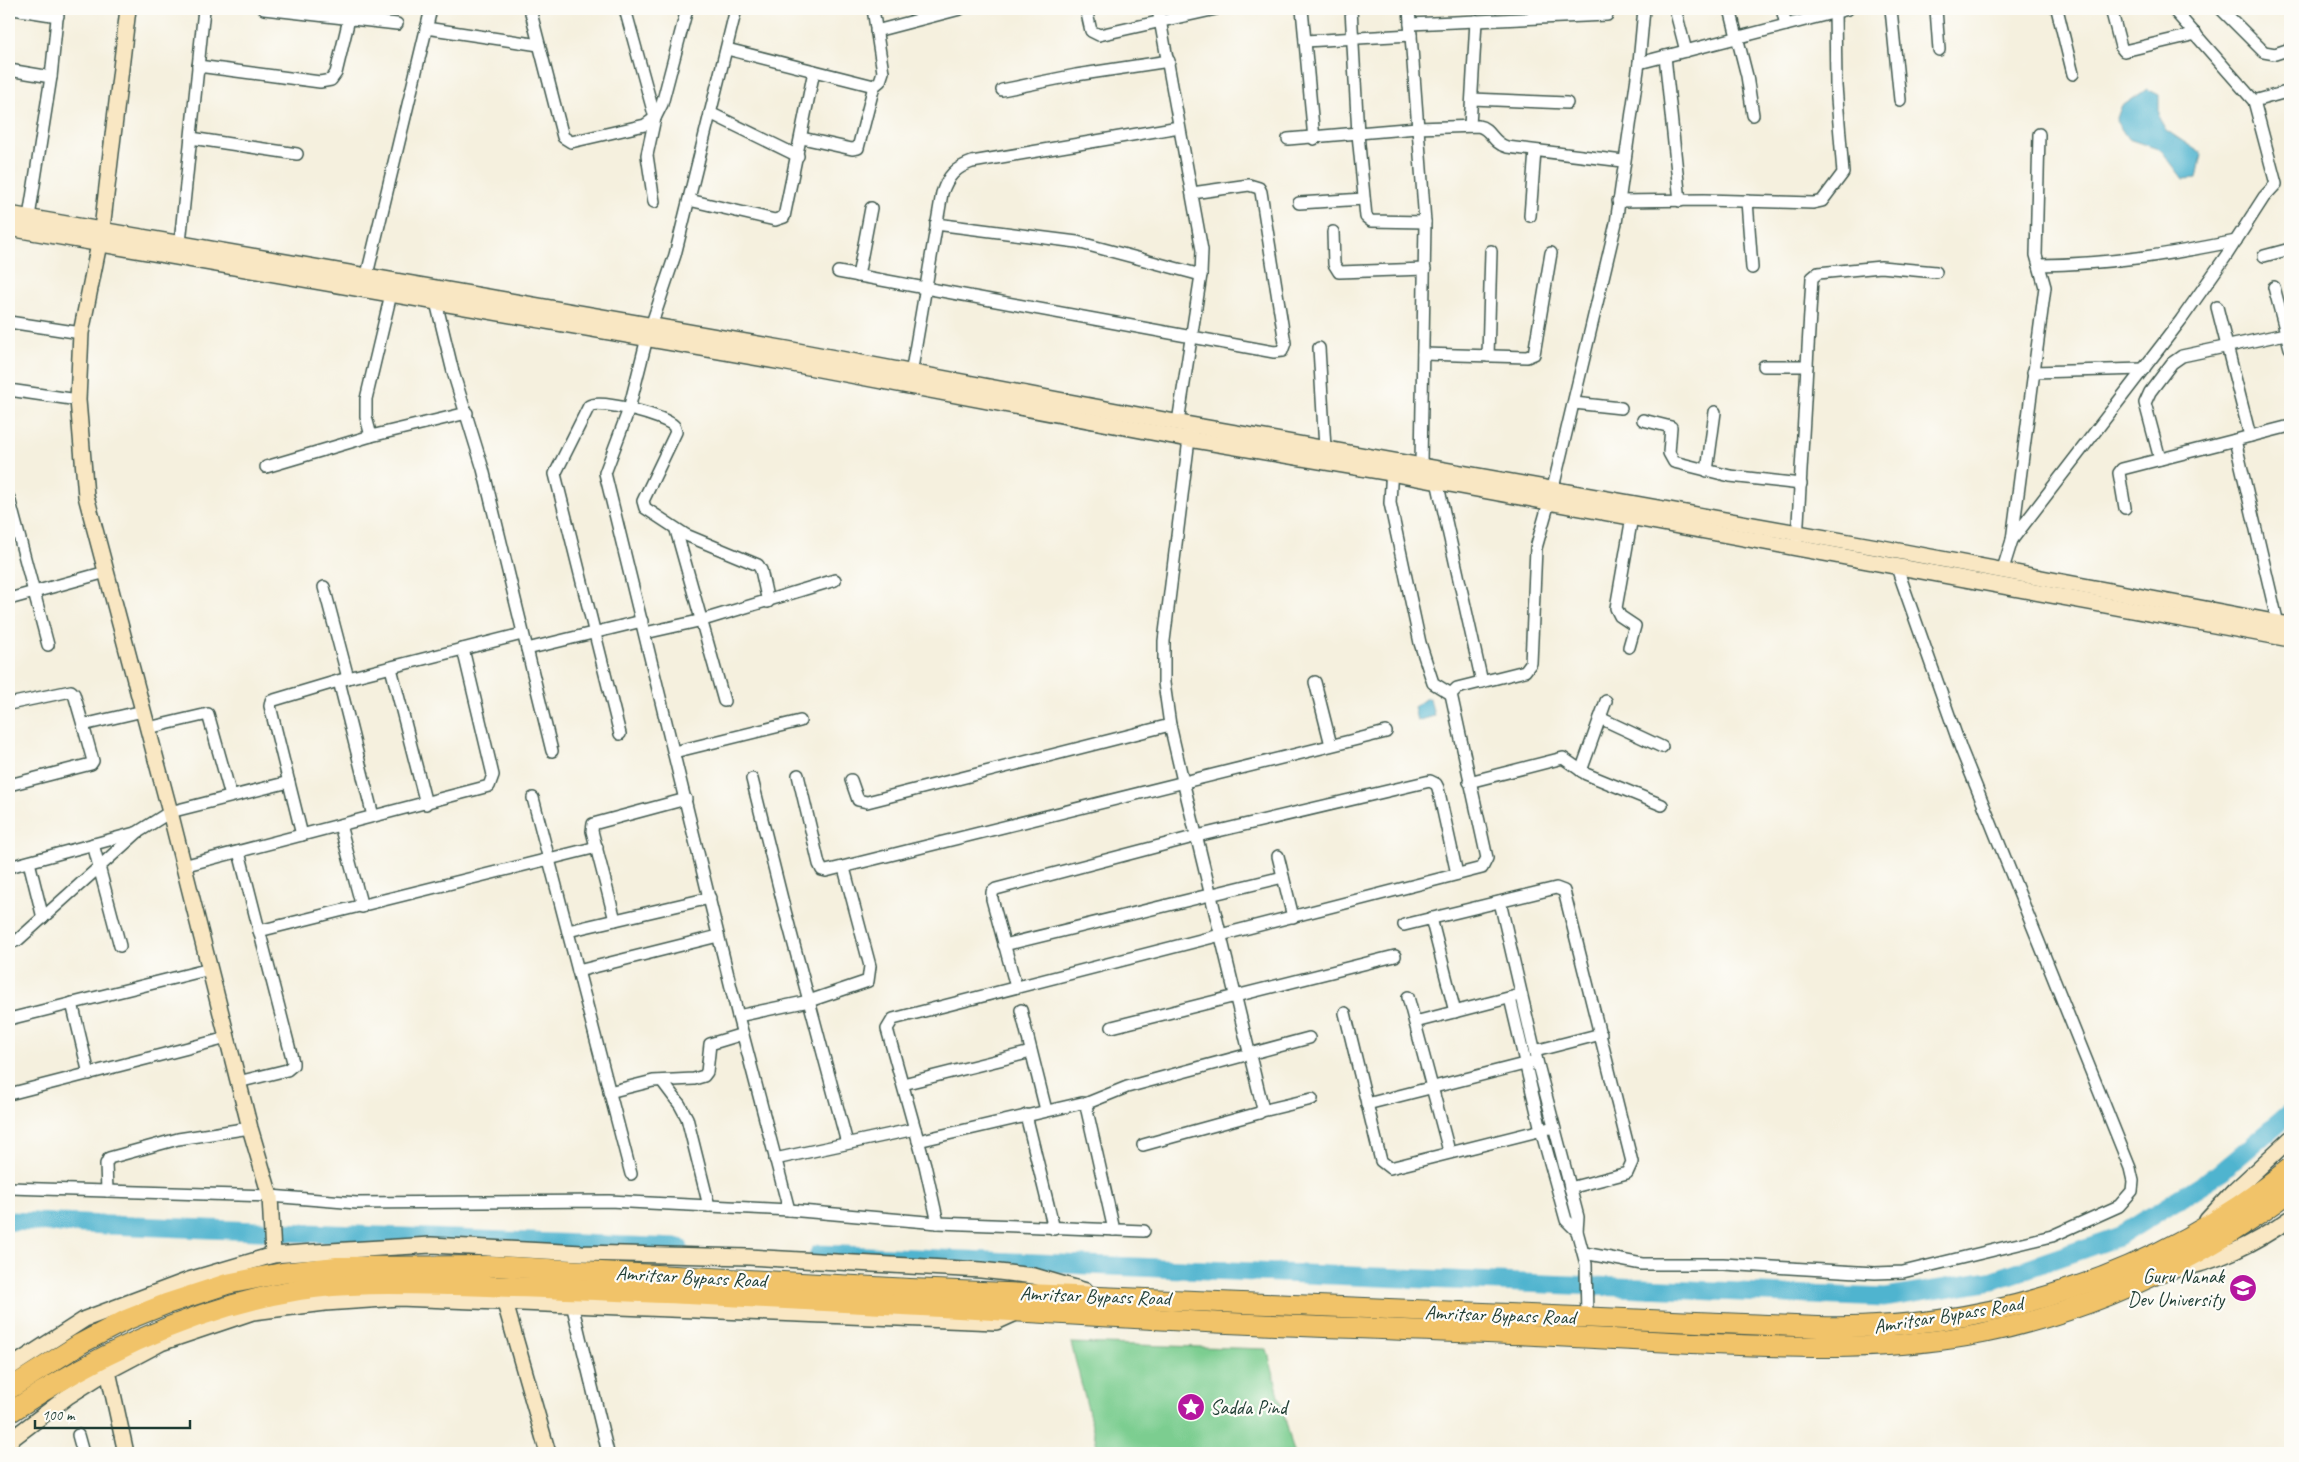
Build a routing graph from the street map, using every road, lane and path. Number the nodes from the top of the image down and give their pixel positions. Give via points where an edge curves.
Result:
1 (13, 9) edge
2 (128, 9) edge
3 (204, 9) edge
4 (264, 9) edge
5 (431, 9) edge
6 (530, 9) edge
7 (625, 9) edge
8 (686, 9) edge
9 (736, 9) edge
10 (872, 9) edge
11 (960, 9) edge
12 (1086, 9) edge
13 (1158, 9) edge
14 (1216, 9) edge
15 (1302, 9) edge
16 (1351, 9) edge
17 (1409, 9) edge
18 (1644, 9) edge
19 (1675, 9) edge
20 (1730, 9) edge
21 (1782, 9) edge
22 (1848, 9) edge
23 (1891, 9) edge
24 (1936, 9) edge
25 (2057, 9) edge
26 (2111, 9) edge
27 (2173, 9) edge
28 (2221, 9) edge
29 (1836, 10) edge
30 (58, 12) edge
31 (1607, 15) dead end
32 (348, 19) junction
33 (1476, 21) junction
34 (1162, 22) junction
35 (397, 24) dead end
36 (1786, 25) junction
37 (426, 28) junction
38 (1410, 29) junction
39 (876, 31) junction
40 (2196, 34) junction
41 (1738, 37) junction
42 (1353, 38) junction
43 (1305, 41) junction
44 (539, 45) junction
45 (727, 49) junction
46 (2290, 49) edge
47 (1939, 50) dead end
48 (1686, 51) junction
49 (1665, 56) junction
50 (1168, 61) junction
51 (1639, 63) junction
52 (198, 66) junction
53 (9, 70) edge
54 (814, 71) junction
55 (2073, 74) dead end
56 (50, 77) junction
57 (874, 86) junction
58 (1002, 90) dead end
59 (2290, 91) edge
60 (1472, 99) junction
61 (1900, 100) dead end
62 (2254, 101) junction
63 (1567, 103) dead end
64 (710, 113) junction
65 (1753, 115) dead end
66 (655, 118) junction
67 (1470, 126) junction
68 (1179, 127) junction
69 (1417, 128) junction
70 (1358, 134) junction
71 (2039, 134) dead end
72 (191, 138) junction
73 (802, 138) junction
74 (1314, 139) junction
75 (1288, 140) dead end
76 (1535, 151) junction
77 (297, 154) dead end
78 (798, 156) junction
79 (1623, 161) junction
80 (1192, 193) junction
81 (1364, 198) junction
82 (689, 200) junction
83 (1618, 201) junction
84 (1680, 201) junction
85 (1747, 201) junction
86 (654, 202) dead end
87 (1299, 203) dead end
88 (871, 208) dead end
89 (9, 214) edge
90 (1530, 216) dead end
91 (29, 218) junction
92 (1425, 222) junction
93 (936, 224) junction
94 (9, 228) edge
95 (1333, 232) dead end
96 (101, 236) junction
97 (2236, 241) junction
98 (180, 243) junction
99 (2290, 249) edge
100 (1491, 251) dead end
101 (1551, 254) dead end
102 (2264, 256) dead end
103 (2039, 265) junction
104 (1752, 268) dead end
105 (1425, 269) junction
106 (838, 272) dead end
107 (1936, 272) dead end
108 (1201, 275) junction
109 (858, 276) junction
110 (365, 283) junction
111 (2274, 287) dead end
112 (926, 289) junction
113 (391, 294) junction
114 (436, 302) junction
115 (2217, 307) dead end
116 (9, 322) edge
117 (649, 332) junction
118 (81, 333) junction
119 (2288, 334) edge
120 (1192, 336) junction
121 (2227, 346) junction
122 (1319, 348) dead end
123 (2290, 348) edge
124 (1423, 354) junction
125 (1488, 356) junction
126 (1764, 366) dead end
127 (1807, 366) junction
128 (2144, 369) junction
129 (2034, 372) junction
130 (910, 379) junction
131 (9, 390) edge
132 (78, 400) junction
133 (1574, 403) junction
134 (1622, 408) dead end
135 (629, 409) junction
136 (1715, 412) dead end
137 (467, 413) junction
138 (1643, 420) dead end
139 (2290, 426) edge
140 (1186, 429) junction
141 (371, 436) junction
142 (2250, 436) junction
143 (2235, 440) junction
144 (1325, 448) junction
145 (2160, 459) junction
146 (1421, 464) junction
147 (1392, 466) junction
148 (266, 467) dead end
149 (1707, 471) junction
150 (1436, 481) junction
151 (1801, 484) junction
152 (1551, 495) junction
153 (9, 498) edge
154 (2125, 508) dead end
155 (1632, 517) junction
156 (676, 530) junction
157 (1797, 540) junction
158 (2012, 540) junction
159 (1896, 565) junction
160 (106, 572) junction
161 (2002, 572) junction
162 (835, 580) dead end
163 (324, 587) dead end
164 (34, 593) junction
165 (9, 599) edge
166 (768, 602) junction
167 (703, 620) junction
168 (643, 627) junction
169 (2285, 631) edge
170 (522, 634) junction
171 (594, 634) junction
172 (48, 645) dead end
173 (1629, 646) dead end
174 (463, 649) junction
175 (527, 649) junction
176 (390, 668) junction
177 (343, 679) junction
178 (1315, 682) dead end
179 (1482, 682) junction
180 (1450, 694) junction
181 (724, 701) dead end
182 (1606, 701) dead end
183 (9, 704) edge
184 (143, 711) junction
185 (1600, 718) junction
186 (800, 721) dead end
187 (83, 725) junction
188 (1170, 725) junction
189 (148, 728) junction
190 (1386, 732) dead end
191 (620, 734) dead end
192 (1331, 745) junction
193 (1662, 747) dead end
194 (552, 751) dead end
195 (674, 752) junction
196 (1581, 771) junction
197 (798, 775) dead end
198 (752, 779) dead end
199 (851, 780) dead end
200 (1183, 781) junction
201 (289, 782) junction
202 (1469, 782) junction
203 (9, 785) edge
204 (231, 796) junction
205 (533, 798) dead end
206 (686, 799) junction
207 (426, 804) junction
208 (1662, 804) dead end
209 (170, 812) junction
210 (373, 816) junction
211 (340, 825) junction
212 (138, 832) junction
213 (302, 834) junction
214 (1197, 836) junction
215 (93, 844) junction
216 (596, 847) junction
217 (239, 852) junction
218 (1278, 856) dead end
219 (548, 859) junction
220 (29, 862) junction
221 (100, 866) junction
222 (183, 866) junction
223 (9, 867) edge
224 (844, 868) junction
225 (1457, 874) junction
226 (1283, 877) junction
227 (1211, 893) junction
228 (710, 898) junction
229 (1500, 902) junction
230 (362, 907) junction
231 (1293, 917) junction
232 (43, 918) junction
233 (1431, 918) junction
234 (615, 920) junction
235 (1404, 925) dead end
236 (259, 931) junction
237 (568, 931) junction
238 (1221, 935) junction
239 (718, 936) junction
240 (9, 943) edge
241 (1004, 945) junction
242 (120, 946) dead end
243 (1395, 956) dead end
244 (210, 969) junction
245 (578, 971) junction
246 (1016, 988) junction
247 (1522, 995) junction
248 (1236, 997) junction
249 (1408, 997) dead end
250 (1510, 998) junction
251 (809, 1000) junction
252 (72, 1003) junction
253 (1021, 1010) dead end
254 (1455, 1012) junction
255 (1345, 1013) dead end
256 (738, 1016) junction
257 (9, 1019) edge
258 (1415, 1022) junction
259 (1112, 1028) dead end
260 (743, 1034) junction
261 (1601, 1034) junction
262 (227, 1038) junction
263 (1309, 1038) dead end
264 (1031, 1052) junction
265 (1249, 1053) junction
266 (1533, 1058) junction
267 (89, 1074) junction
268 (662, 1081) junction
269 (238, 1082) junction
270 (903, 1084) junction
271 (1432, 1087) junction
272 (609, 1092) junction
273 (9, 1094) edge
274 (1312, 1099) dead end
275 (1085, 1104) junction
276 (1367, 1104) junction
277 (1046, 1110) junction
278 (1262, 1111) junction
279 (1026, 1115) junction
280 (1554, 1127) junction
281 (250, 1128) junction
282 (915, 1129) junction
283 (1542, 1130) junction
284 (2290, 1139) edge
285 (918, 1141) junction
286 (847, 1143) junction
287 (1143, 1146) dead end
288 (1449, 1151) junction
289 (775, 1159) junction
290 (2290, 1168) edge
291 (631, 1174) dead end
292 (9, 1188) edge
293 (1570, 1188) junction
294 (107, 1191) junction
295 (2290, 1192) edge
296 (270, 1196) junction
297 (709, 1206) junction
298 (789, 1210) junction
299 (2290, 1219) edge
300 (938, 1223) junction
301 (2230, 1223) junction
302 (1054, 1229) junction
303 (1114, 1230) junction
304 (1144, 1231) dead end
305 (1577, 1231) junction
306 (2193, 1235) junction
307 (273, 1251) junction
308 (1585, 1258) junction
309 (2166, 1272) junction
310 (1102, 1296) junction
311 (505, 1302) junction
312 (572, 1304) junction
313 (1020, 1311) junction
314 (1588, 1311) junction
315 (9, 1368) edge
316 (108, 1371) junction
317 (9, 1389) edge
318 (9, 1413) edge
319 (78, 1435) dead end
320 (9, 1441) edge
321 (83, 1453) edge
322 (126, 1453) edge
323 (548, 1453) edge
324 (608, 1453) edge

1 - 30 street
2 - 96 main road
3 - 52 street
4 - 32 street
5 - 37 street
6 - 44 street
7 - 66 street
8 - 66 street via 662,104
9 - 45 street
10 - 39 street
11 - 39 street
12 - 34 street via 1092,31 1098,35
13 - 34 street
14 - 34 street
15 - 43 street
16 - 42 street
17 - 38 street
18 - 51 street
19 - 48 street
20 - 41 street
21 - 36 street
22 - 29 street
23 - 61 street
24 - 47 street
25 - 55 street
26 - 40 street via 2124,52
27 - 40 street
28 - 46 street via 2264,52 2275,54
29 - 36 street
29 - 85 street via 1836,86 1842,177 1818,202
30 - 56 street
31 - 33 street
32 - 35 street
32 - 52 street via 336,72 331,80 320,82
33 - 38 street
33 - 60 street
34 - 50 street
36 - 41 street
37 - 44 street
37 - 110 street
38 - 42 street
38 - 69 street
39 - 57 street via 883,72
40 - 62 street
41 - 48 street
41 - 65 street
42 - 43 street
42 - 70 street
43 - 74 street
44 - 66 street via 566,140 576,141 640,126
45 - 54 street
45 - 64 street
48 - 49 street
49 - 51 street
49 - 84 street
50 - 58 street
50 - 68 street
51 - 79 street
52 - 72 street
53 - 56 street
54 - 57 street
54 - 73 street
56 - 91 street
57 - 73 street via 858,148 852,150
59 - 62 street
60 - 63 street
60 - 67 street
62 - 97 street via 2276,184
64 - 78 street
64 - 82 street
66 - 86 street via 647,155
67 - 69 street
67 - 76 street via 1484,127 1501,145
68 - 80 street
68 - 93 street via 957,167 942,193
69 - 70 street
69 - 92 street
70 - 74 street
70 - 81 street
71 - 103 street via 2036,250
72 - 77 street
72 - 98 street
73 - 78 street
74 - 75 street
76 - 79 street
76 - 90 street
78 - 82 street via 786,213 781,220
79 - 83 street
80 - 108 street via 1201,239
80 - 120 street via 1249,185 1261,192 1285,348 1274,352
81 - 87 street
81 - 92 street via 1369,221
82 - 117 street via 675,255
83 - 84 street
83 - 133 street via 1610,251
84 - 85 street
85 - 104 street
88 - 109 street
89 - 91 main road
91 - 96 main road
92 - 105 street
93 - 108 street via 1077,242
93 - 112 street
94 - 96 main road
95 - 105 street via 1334,264 1339,272
96 - 98 main road
96 - 110 main road
96 - 118 main road
97 - 103 street via 2133,260
97 - 128 street
98 - 110 main road
99 - 102 street
100 - 125 street
101 - 125 street via 1535,352 1527,357
103 - 129 street via 2045,288
105 - 124 street
106 - 109 street
107 - 127 street via 1881,267 1815,275 1811,282
108 - 120 street
109 - 112 street
110 - 113 main road
110 - 117 main road
111 - 119 street
112 - 120 street
112 - 130 street
113 - 114 main road
113 - 141 street via 366,399
114 - 117 main road
114 - 137 street
115 - 121 street
116 - 118 street
117 - 130 main road
117 - 135 street
118 - 132 main road
119 - 121 street
119 - 123 street
120 - 140 street
121 - 142 street
121 - 145 street via 2177,359 2150,392 2145,403
122 - 144 street
124 - 125 street
124 - 146 street
126 - 127 street
127 - 151 street
128 - 129 street
128 - 158 street
129 - 158 street
130 - 140 main road
131 - 132 street
132 - 160 main road via 86,496
133 - 134 street
133 - 152 street
135 - 156 street via 671,423 676,429 643,501 647,511
135 - 168 street via 607,463 605,478
135 - 171 street via 595,403 589,406 555,474
136 - 149 street
137 - 141 street
137 - 170 street
138 - 149 street via 1671,427 1669,452 1674,462
139 - 142 street
140 - 144 main road
140 - 147 main road
140 - 188 street via 1163,659
141 - 148 street
142 - 143 street
143 - 145 street
143 - 169 street
144 - 147 main road
145 - 154 street via 2120,470
146 - 147 main road
146 - 152 main road
147 - 150 main road
147 - 180 street via 1390,503 1420,643 1433,683
149 - 151 street
150 - 152 main road
150 - 179 street
151 - 157 street
152 - 155 main road
152 - 157 main road
152 - 179 street via 1536,548 1530,666 1525,671
153 - 164 street
155 - 157 main road
155 - 173 street via 1616,608 1620,616 1635,626
156 - 166 street via 758,565
156 - 167 street
157 - 159 main road
157 - 161 main road
158 - 161 street
159 - 169 main road
159 - 308 street via 1958,740 2130,1168 2134,1181 2132,1191 2119,1206 2052,1236 1903,1272 1642,1264
160 - 164 street
160 - 184 main road
161 - 169 main road
162 - 166 street
163 - 177 street
164 - 165 street
164 - 172 street
166 - 167 street
167 - 168 street
167 - 181 street
168 - 171 street
168 - 195 street
170 - 174 street
170 - 175 street
171 - 175 street
171 - 191 street
174 - 176 street
174 - 207 street via 493,780 484,788
175 - 194 street
176 - 177 street
176 - 207 street
177 - 201 street via 271,701
177 - 210 street
178 - 192 street
179 - 180 street via 1457,688
180 - 202 street
182 - 185 street
183 - 187 street via 71,691
184 - 187 street
184 - 189 main road
185 - 193 street
185 - 196 street
186 - 195 street
187 - 203 street via 93,761 91,764
188 - 199 street via 867,802 858,800
188 - 200 street
189 - 204 street via 208,714
189 - 209 main road
190 - 192 street
192 - 200 street
195 - 206 street
196 - 202 street via 1566,759 1558,758
196 - 208 street
197 - 224 street via 820,868 826,871
198 - 251 street
200 - 214 street
200 - 224 street
201 - 204 street
201 - 213 street
202 - 225 street via 1487,858 1482,868
204 - 209 street
205 - 219 street
206 - 216 street via 596,823 592,829
206 - 228 street
207 - 210 street
209 - 212 street
209 - 222 main road
210 - 211 street
211 - 213 street
211 - 230 street
212 - 215 street
212 - 221 street
213 - 217 street
214 - 225 street via 1430,781 1438,788
214 - 227 street
214 - 241 street via 996,888 992,899
215 - 220 street
215 - 221 street
216 - 219 street
216 - 234 street
217 - 222 street
217 - 236 street
218 - 226 street
219 - 230 street
219 - 237 street
220 - 223 street
220 - 232 street
221 - 232 street
221 - 242 street
222 - 244 main road
224 - 251 street via 870,966 870,978 864,984
225 - 231 street
226 - 227 street
226 - 231 street
227 - 238 street
227 - 241 street
228 - 234 street
228 - 239 street
229 - 233 street
229 - 247 street
229 - 261 street via 1556,888 1564,891
230 - 236 street
231 - 238 street
232 - 240 street via 18,940
233 - 235 street
233 - 254 street
234 - 237 street
236 - 269 street via 293,1062 287,1070
237 - 245 street
238 - 246 street
238 - 248 street
239 - 245 street
239 - 256 street
241 - 246 street
243 - 248 street
244 - 252 street
244 - 262 main road
245 - 272 street
246 - 270 street via 893,1019 887,1029
247 - 250 street
247 - 266 street
248 - 259 street
248 - 265 street
249 - 258 street
250 - 254 street
250 - 266 street
251 - 256 street
251 - 286 street
252 - 257 street
252 - 267 street
253 - 264 street
254 - 258 street
255 - 276 street
256 - 260 street
258 - 271 street
260 - 268 street via 710,1044 709,1066 704,1076
260 - 289 street
261 - 266 street
261 - 293 street via 1632,1166 1627,1173
262 - 267 street
262 - 269 main road
263 - 265 street
264 - 270 street
264 - 277 street
265 - 275 street via 1127,1087
265 - 278 street
266 - 271 street
266 - 280 street
266 - 283 street
267 - 273 street
268 - 272 street
268 - 297 street via 687,1118
269 - 281 main road
270 - 282 street
271 - 276 street
271 - 288 street
272 - 291 street
274 - 278 street
275 - 277 street
275 - 303 street
276 - 288 street via 1381,1161 1386,1167
277 - 279 street
278 - 287 street
279 - 285 street
279 - 302 street
280 - 283 street
280 - 293 street
281 - 294 street via 178,1140 111,1158 106,1164
281 - 296 main road
282 - 285 street
282 - 286 street
283 - 288 street
283 - 305 street via 1566,1220
284 - 306 main road
285 - 300 street
286 - 289 street
289 - 298 street
290 - 301 highway
292 - 294 street
293 - 305 street via 1578,1217
294 - 296 street
295 - 301 highway
296 - 297 street via 356,1204 609,1201
296 - 307 main road
297 - 298 street
298 - 300 street
299 - 309 main road via 2260,1239 2216,1260
300 - 302 street
301 - 306 highway, Amritsar Bypass Road
301 - 309 highway, Amritsar Bypass Road
302 - 303 street
303 - 304 street
305 - 308 street
306 - 314 highway, Amritsar Bypass Road via 2135,1265 2037,1301 1910,1324 1851,1328
307 - 310 main road via 431,1245 990,1270 1034,1276
307 - 315 main road via 85,1319
308 - 314 street
309 - 313 highway, Amritsar Bypass Road via 2077,1308 2004,1328 1913,1344 1834,1348
310 - 314 highway, Amritsar Bypass Road
310 - 317 highway, Amritsar Bypass Road via 492,1266 337,1266 227,1284 166,1304 80,1344
311 - 312 main road
311 - 316 main road via 399,1298 253,1312 161,1342
311 - 323 main road
312 - 313 main road via 996,1322
312 - 324 street
313 - 318 highway, Amritsar Bypass Road via 500,1286 400,1284 301,1290 243,1302 133,1341 83,1367
316 - 320 main road
316 - 322 main road
319 - 321 street

